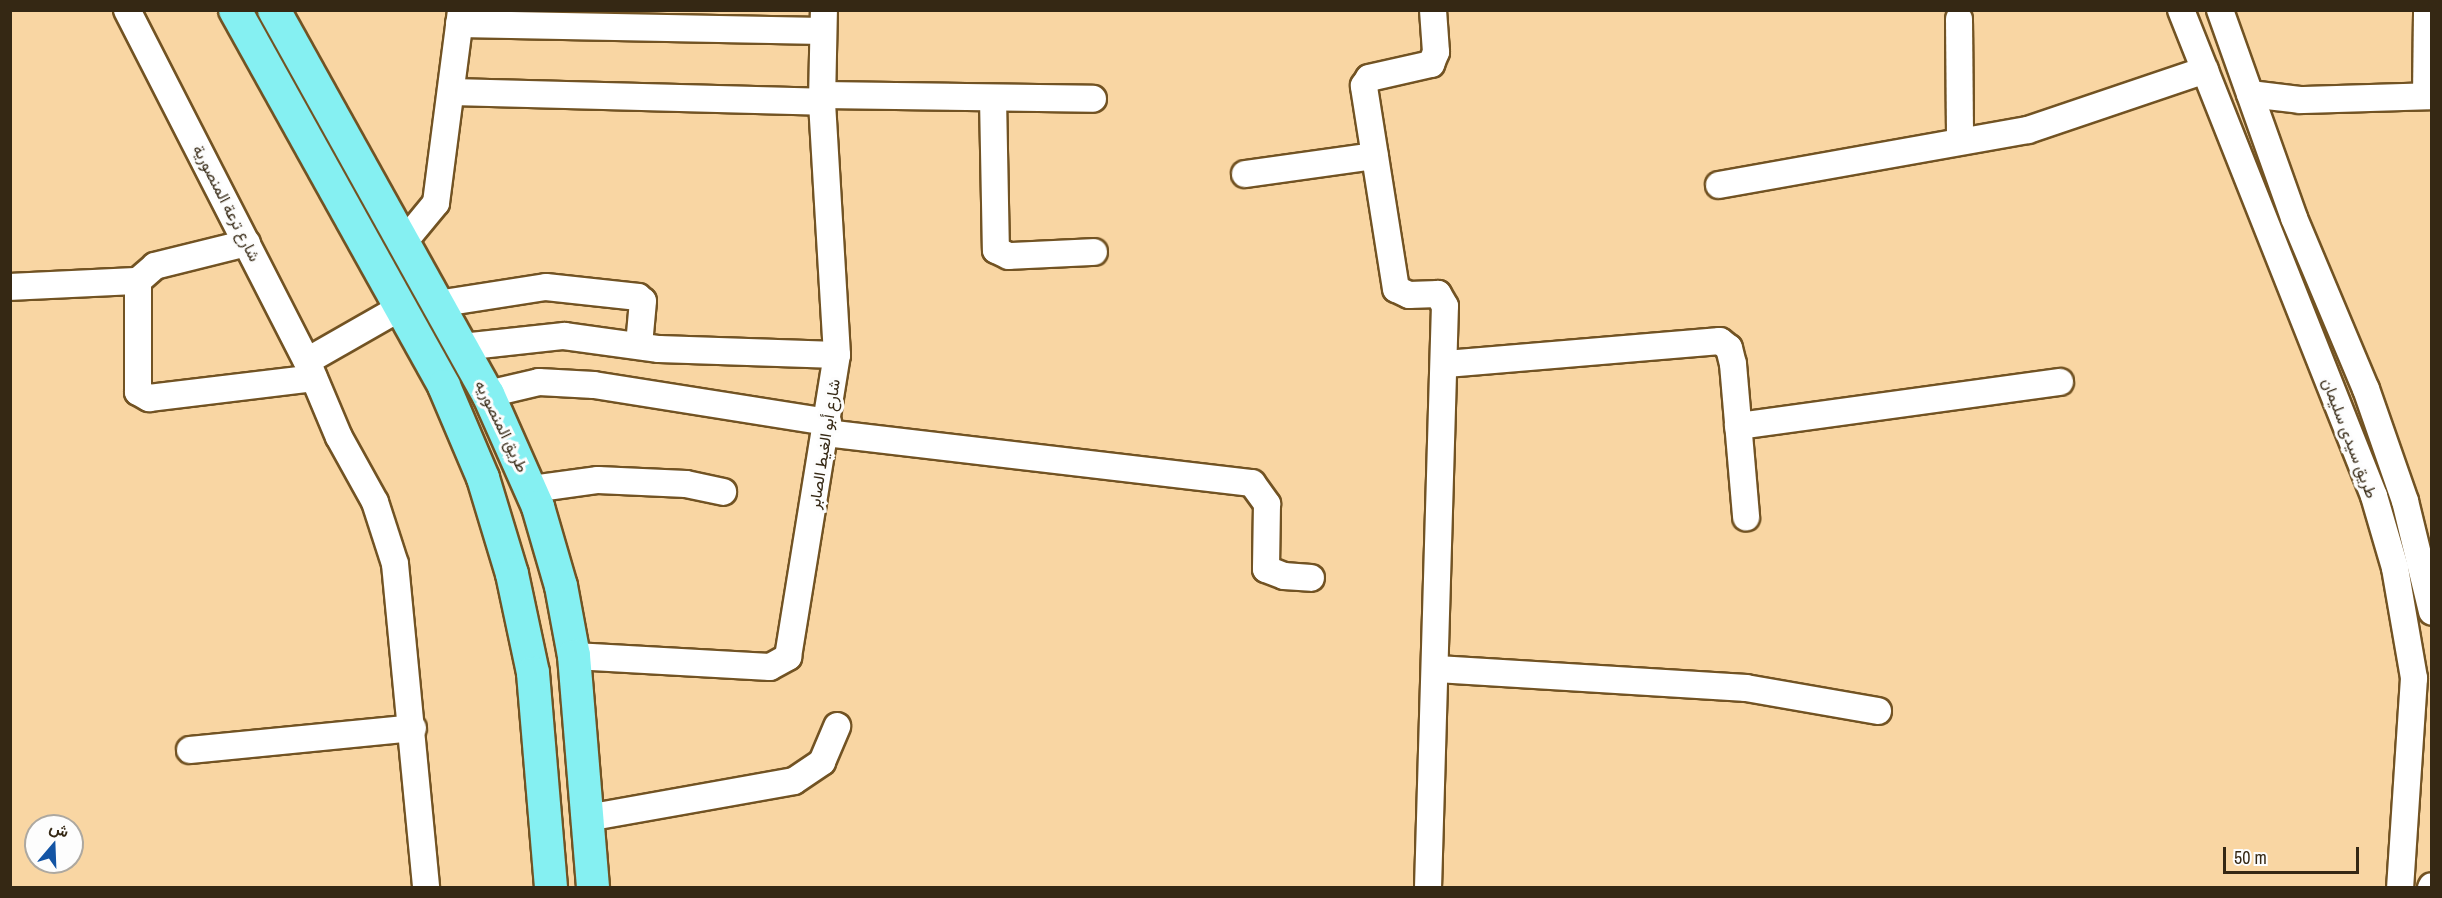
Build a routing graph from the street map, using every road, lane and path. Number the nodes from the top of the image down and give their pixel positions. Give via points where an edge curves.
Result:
1 (127, 10) edge
2 (235, 10) edge
3 (273, 10) edge
4 (1433, 10) edge
5 (2181, 10) edge
6 (2220, 10) edge
7 (2427, 10) edge
8 (460, 17) edge
9 (1959, 20) dead end
10 (823, 21) edge
11 (2205, 70) junction
12 (452, 92) junction
13 (2250, 94) junction
14 (2429, 96) edge
15 (993, 98) junction
16 (822, 99) junction
17 (1093, 99) dead end
18 (1960, 140) junction
19 (1375, 156) junction
20 (1245, 174) dead end
21 (1719, 185) dead end
22 (247, 243) junction
23 (403, 243) junction
24 (1094, 252) dead end
25 (138, 281) junction
26 (10, 286) edge
27 (437, 304) junction
28 (393, 312) junction
29 (639, 345) junction
30 (462, 347) junction
31 (837, 355) junction
32 (1446, 364) junction
33 (311, 370) junction
34 (2060, 382) dead end
35 (488, 394) junction
36 (1738, 426) junction
37 (827, 427) junction
38 (532, 489) junction
39 (723, 492) dead end
40 (1746, 517) dead end
41 (1311, 578) dead end
42 (2432, 612) edge
43 (574, 656) junction
44 (1437, 669) junction
45 (1878, 711) dead end
46 (837, 726) dead end
47 (413, 729) junction
48 (581, 739) junction
49 (541, 742) junction
50 (190, 750) dead end
51 (587, 818) junction
52 (426, 888) edge
53 (551, 888) edge
54 (593, 888) edge
55 (1428, 888) edge
56 (2400, 888) edge

1 - 22 street, شارع ترعة المنصورية
2 - 28 main road
3 - 23 main road, طريق المنصوريه
4 - 19 street via 1436,52 1431,64 1365,81
5 - 11 street, طريق سيدى سليمان
6 - 13 street, طريق سيدى سليمان
7 - 14 street
8 - 10 street
8 - 12 street
9 - 18 street
10 - 16 street, شارع أبو الغيط الصابر
11 - 18 street via 2028,130
11 - 56 street, طريق سيدى سليمان via 2374,496 2395,568 2414,678
12 - 16 street
12 - 23 street via 436,203
13 - 14 street via 2300,100
13 - 42 street, طريق سيدى سليمان via 2294,218 2370,400 2405,501
15 - 16 street
15 - 17 street
15 - 24 street via 996,250 1009,256
16 - 31 street, شارع أبو الغيط الصابر
18 - 21 street
19 - 20 street
19 - 32 street via 1396,289 1409,295 1438,294 1444,299
22 - 25 street via 155,266
22 - 33 street, شارع ترعة المنصورية
23 - 27 main road, طريق المنصوريه
25 - 26 street
25 - 33 street via 136,379 143,396
27 - 29 street via 546,287 638,297 643,301
27 - 30 main road, طريق المنصوريه
28 - 33 street via 342,341
28 - 49 main road via 444,386 499,526 524,623
29 - 30 street via 564,336
29 - 31 street
30 - 35 main road, طريق المنصوريه
31 - 37 street, شارع أبو الغيط الصابر
32 - 36 street via 1720,341 1729,348 1733,364
32 - 44 street
33 - 47 street, شارع ترعة المنصورية via 375,502 394,564
34 - 36 street
35 - 37 street via 539,382 594,384
35 - 38 main road, طريق المنصوريه
36 - 40 street
37 - 41 street via 1252,483 1267,504 1266,569 1284,576
37 - 43 street, شارع أبو الغيط الصابر via 790,650 784,663 770,668
38 - 39 street via 598,480 686,484
38 - 43 main road, طريق المنصوريه via 561,586
43 - 48 main road, طريق المنصوريه
44 - 45 street via 1746,688
44 - 55 street
46 - 51 street via 822,762 794,781
47 - 50 street
47 - 52 street, شارع ترعة المنصورية
48 - 49 main road
48 - 51 main road, طريق المنصوريه
49 - 53 main road
51 - 54 main road, طريق المنصوريه

